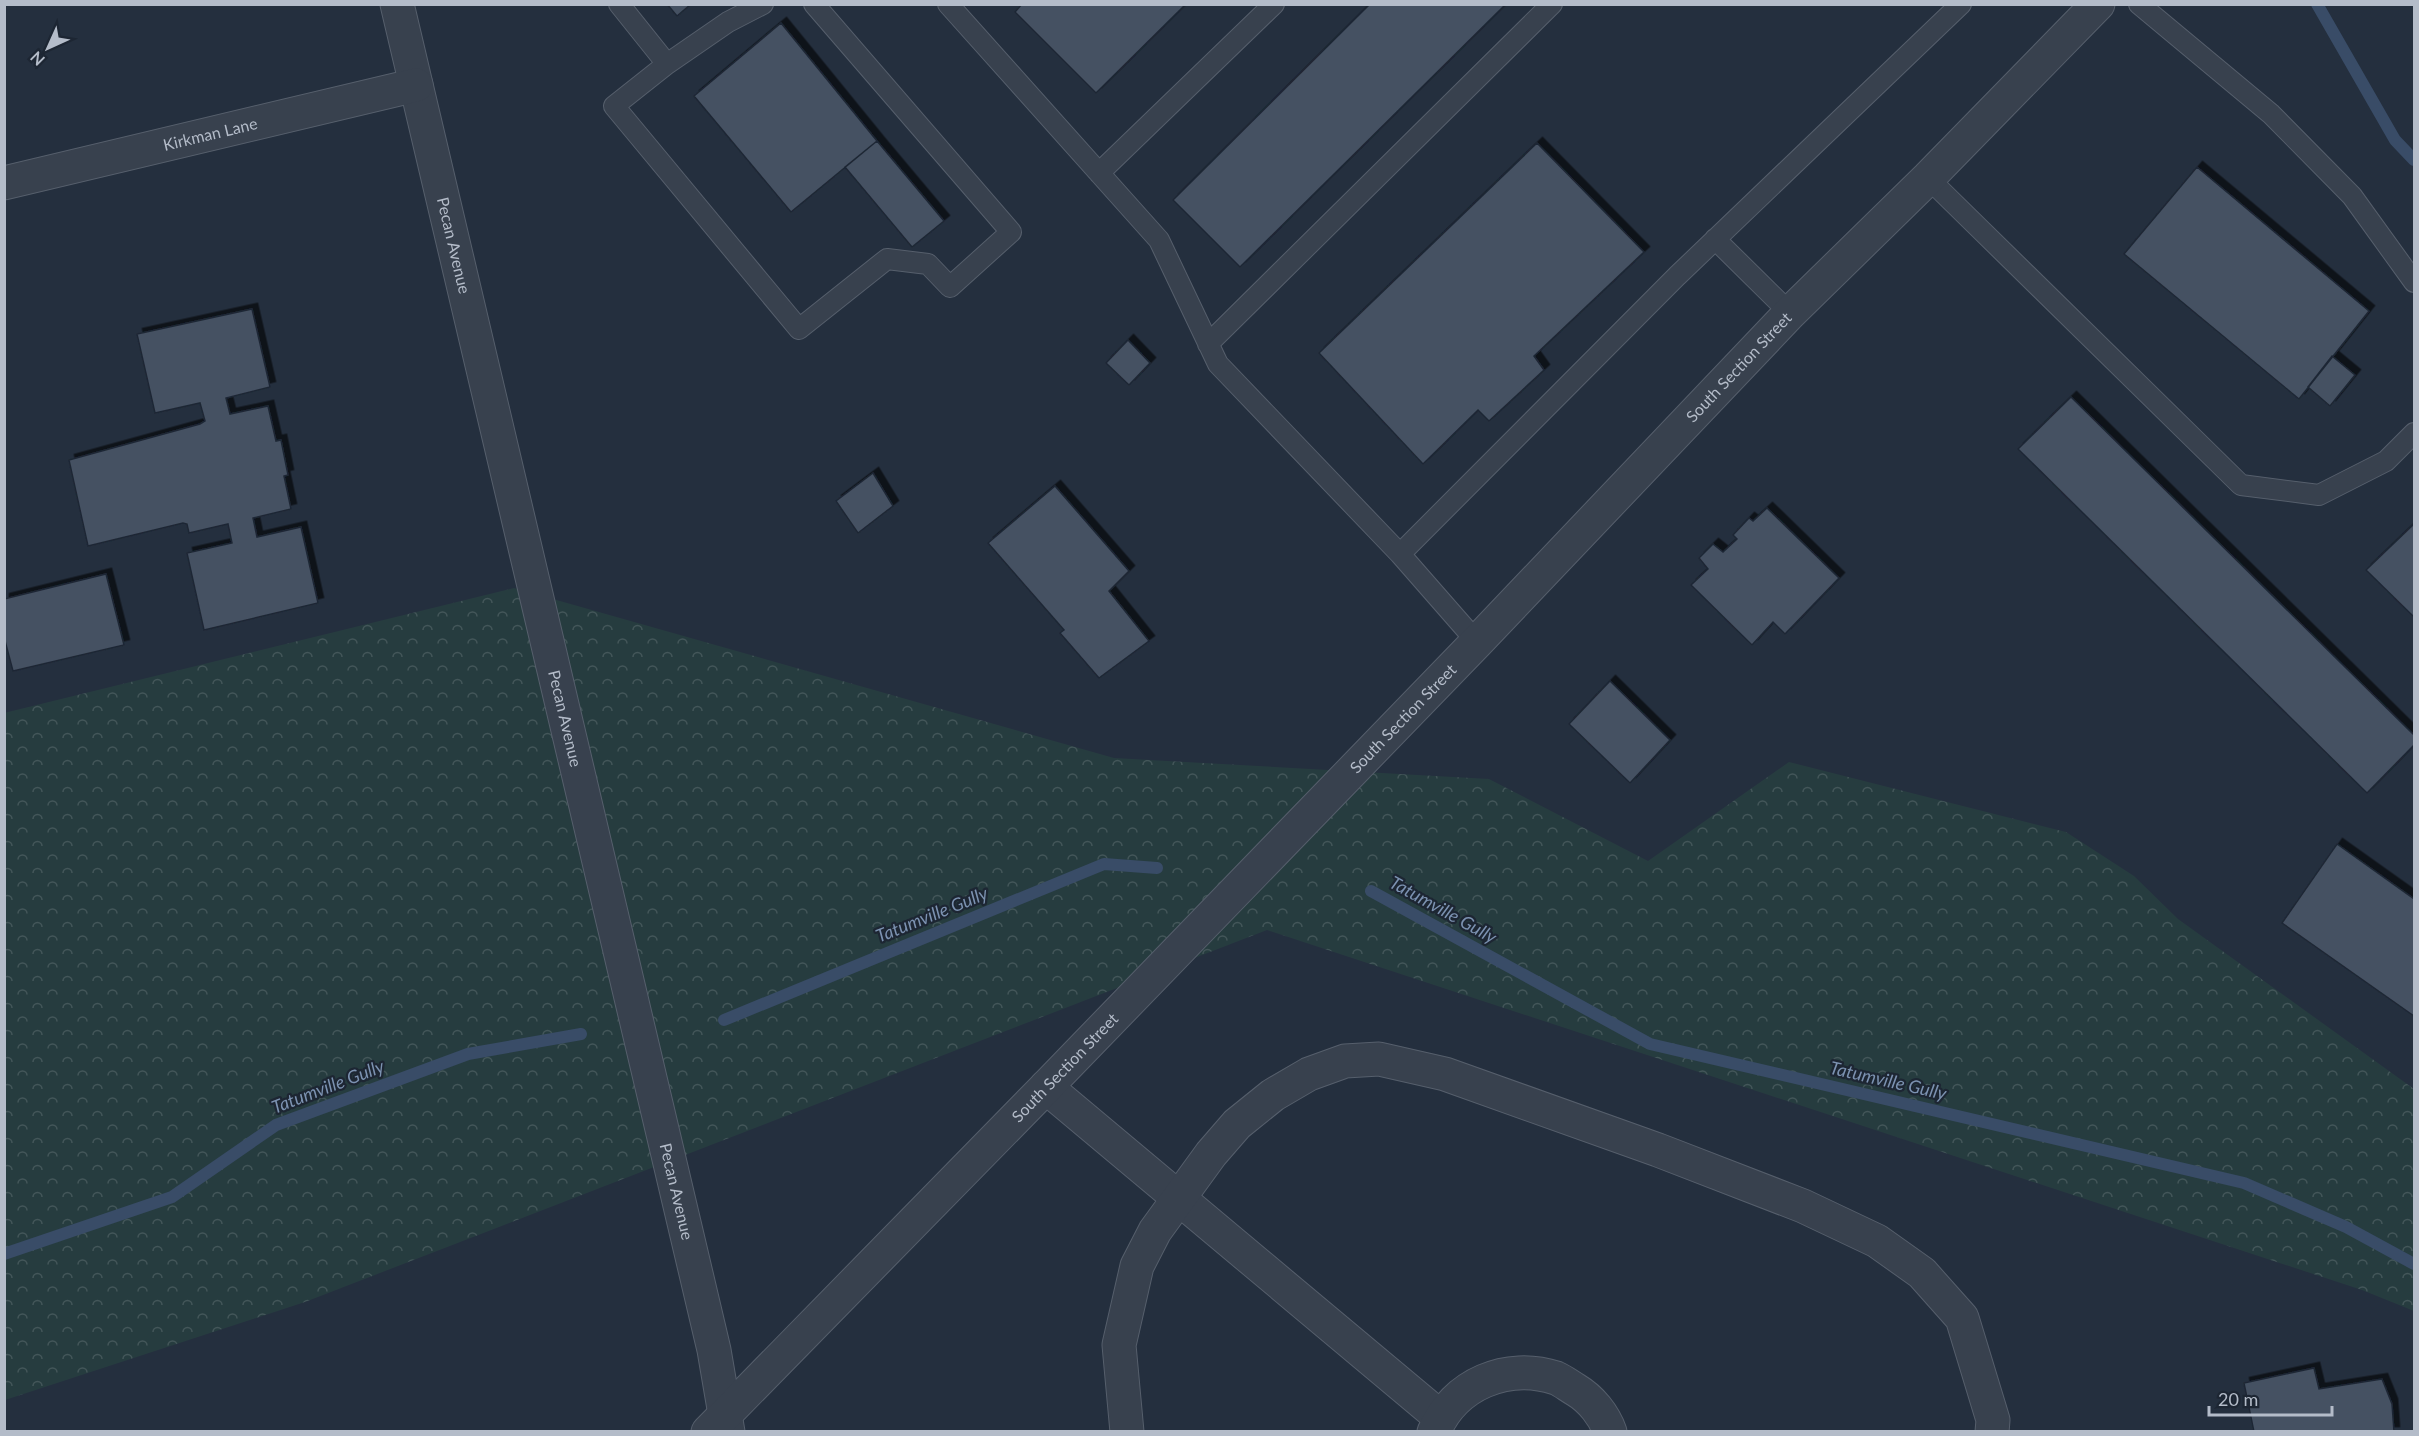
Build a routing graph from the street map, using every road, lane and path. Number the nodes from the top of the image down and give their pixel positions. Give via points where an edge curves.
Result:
1 (397, 4) edge
2 (619, 4) edge
3 (763, 4) edge
4 (814, 4) edge
5 (948, 4) edge
6 (1274, 4) edge
7 (1552, 4) edge
8 (1961, 4) edge
9 (2098, 4) edge
10 (2139, 4) edge
11 (667, 64) junction
12 (416, 85) junction
13 (1099, 173) junction
14 (1928, 178) junction
15 (4, 183) edge
16 (1715, 239) junction
17 (2415, 282) edge
18 (1790, 314) junction
19 (1208, 344) junction
20 (2415, 433) edge
21 (1400, 554) junction
22 (1477, 642) junction
23 (1046, 1088) junction
24 (1180, 1198) junction
25 (1437, 1424) edge
26 (721, 1426) edge
27 (1127, 1431) edge
28 (1610, 1431) edge
29 (1992, 1431) edge

1 - 12 street, Pecan Avenue
2 - 11 lane
3 - 11 lane via 728,22
4 - 11 lane via 1011,232 950,287 928,264 887,259 799,329 614,106
5 - 13 lane
6 - 13 lane
7 - 19 lane
8 - 16 lane
9 - 14 street, South Section Street
10 - 17 lane via 2271,114 2352,196
12 - 15 street, Kirkman Lane
12 - 26 street, Pecan Avenue via 714,1350
13 - 19 lane via 1159,240
14 - 18 street, South Section Street
14 - 20 lane via 2241,485 2319,495 2386,461
16 - 18 lane
16 - 21 lane
18 - 22 street, South Section Street
19 - 21 lane via 1218,364
21 - 22 lane
22 - 23 street, South Section Street
23 - 24 street
23 - 26 street, South Section Street
24 - 25 street
24 - 27 street via 1141,1258 1127,1306 1119,1346
24 - 29 street via 1237,1124 1272,1095 1309,1074 1345,1062 1379,1059 1445,1074 1803,1206 1877,1241 1922,1272 1962,1318 1993,1420
25 - 28 street via 1463,1392 1492,1377 1525,1372 1557,1379 1585,1396 1607,1421

